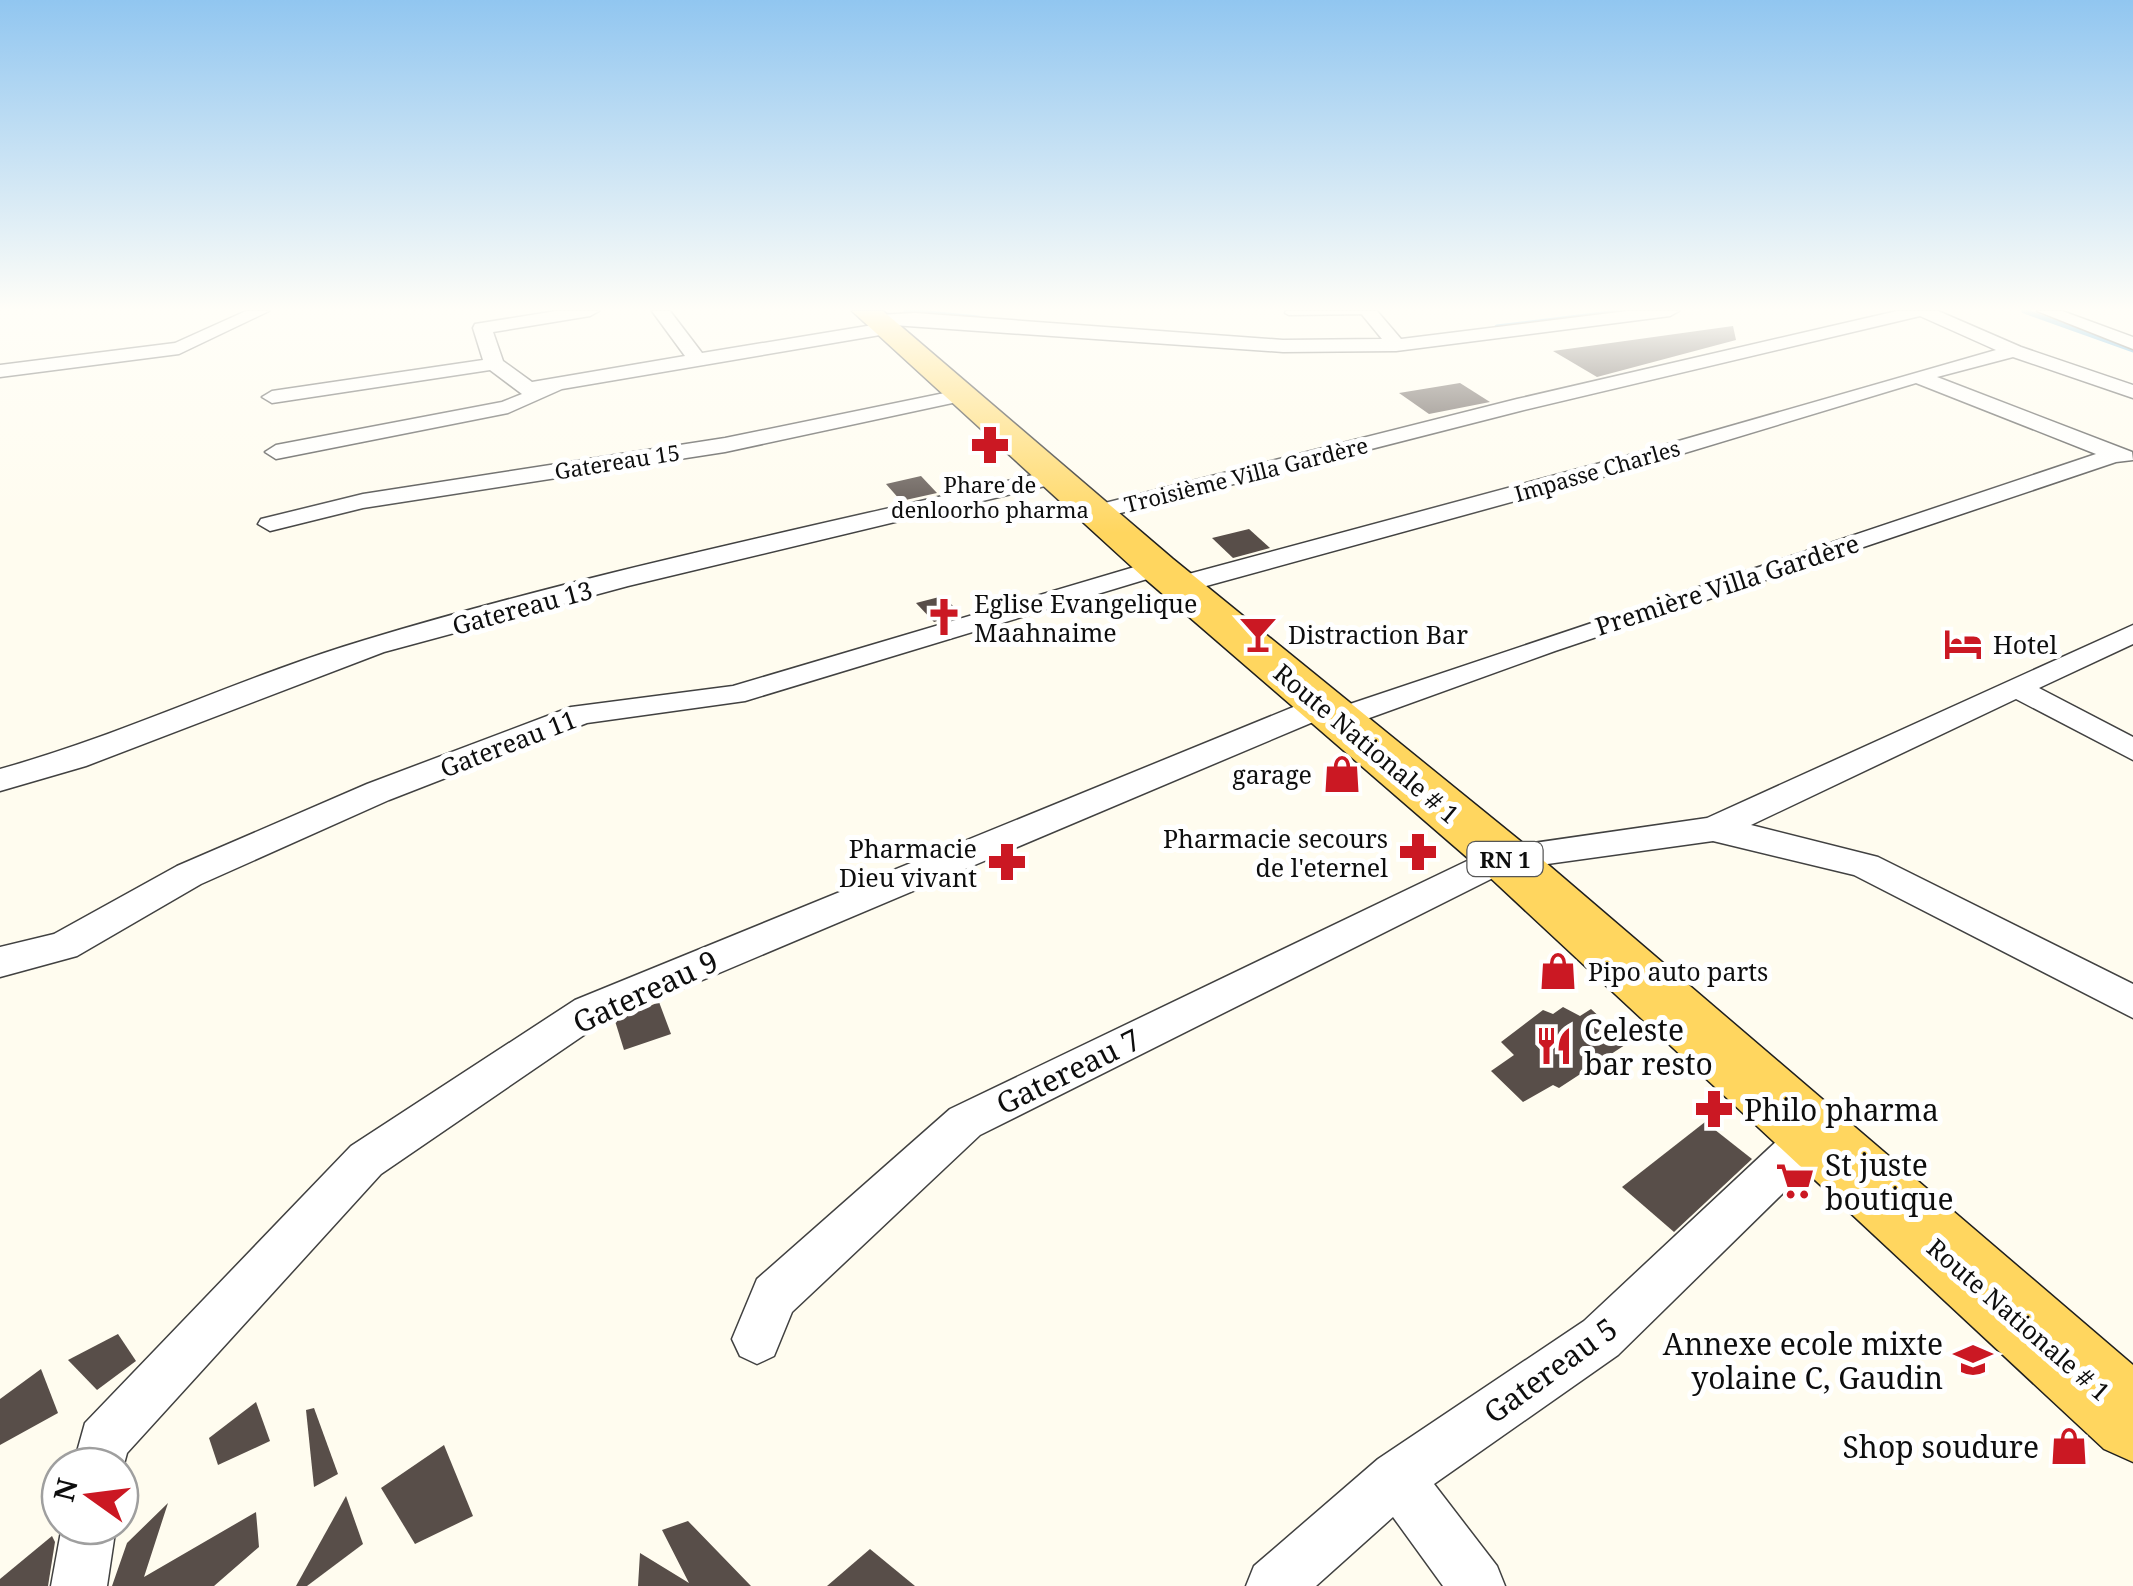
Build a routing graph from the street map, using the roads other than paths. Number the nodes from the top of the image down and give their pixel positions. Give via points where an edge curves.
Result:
1 (353, 385) edge
2 (523, 385) edge
3 (563, 385) edge
4 (953, 385) edge
5 (1603, 385) edge
6 (1887, 385) edge
7 (1940, 385) edge
8 (557, 386) junction
9 (964, 394) junction
10 (272, 397) dead end
11 (276, 452) dead end
12 (2125, 458) edge
13 (1077, 494) junction
14 (270, 524) dead end
15 (1168, 576) junction
16 (2133, 633) edge
17 (2017, 688) junction
18 (1332, 712) junction
19 (2133, 750) edge
20 (0, 780) edge
21 (1713, 829) junction
22 (1472, 873) junction
23 (0, 962) edge
24 (2133, 1002) edge
25 (1812, 1136) junction
26 (757, 1340) dead end
27 (2133, 1420) edge
28 (102, 1446) edge
29 (1397, 1478) junction
30 (86, 1546) edge
31 (79, 1586) edge
32 (1274, 1586) edge
33 (1477, 1586) edge

1 - 10 street
2 - 8 street
3 - 8 street
4 - 9 main road, Route Nationale # 1 / RN 1
5 - 13 street, Troisième Villa Gardère
6 - 15 street, Impasse Charles via 1627,463
7 - 12 street
8 - 11 street via 508,407
9 - 13 main road, Route Nationale # 1 / RN 1
9 - 14 street, Gatereau 15 via 726,445 363,501
12 - 18 street, Première Villa Gardère
13 - 15 main road, Route Nationale # 1 / RN 1
13 - 20 street, Gatereau 13 via 621,580 374,646 76,759
15 - 18 main road, Route Nationale # 1 / RN 1
15 - 23 street, Gatereau 11 via 735,695 582,714 222,860 64,946
16 - 17 street
17 - 19 street
17 - 21 street
18 - 22 main road, Route Nationale # 1 / RN 1
18 - 28 street, Gatereau 9 via 589,1011 366,1160
21 - 22 street, Gatereau 7
21 - 24 street via 1866,866
22 - 25 main road, Route Nationale # 1 / RN 1
22 - 26 street, Gatereau 7 via 965,1122 774,1296
25 - 27 main road, Route Nationale # 1 / RN 1
25 - 29 street, Gatereau 5 via 1601,1338
29 - 32 street, Gatereau 5
29 - 33 street
30 - 31 street

